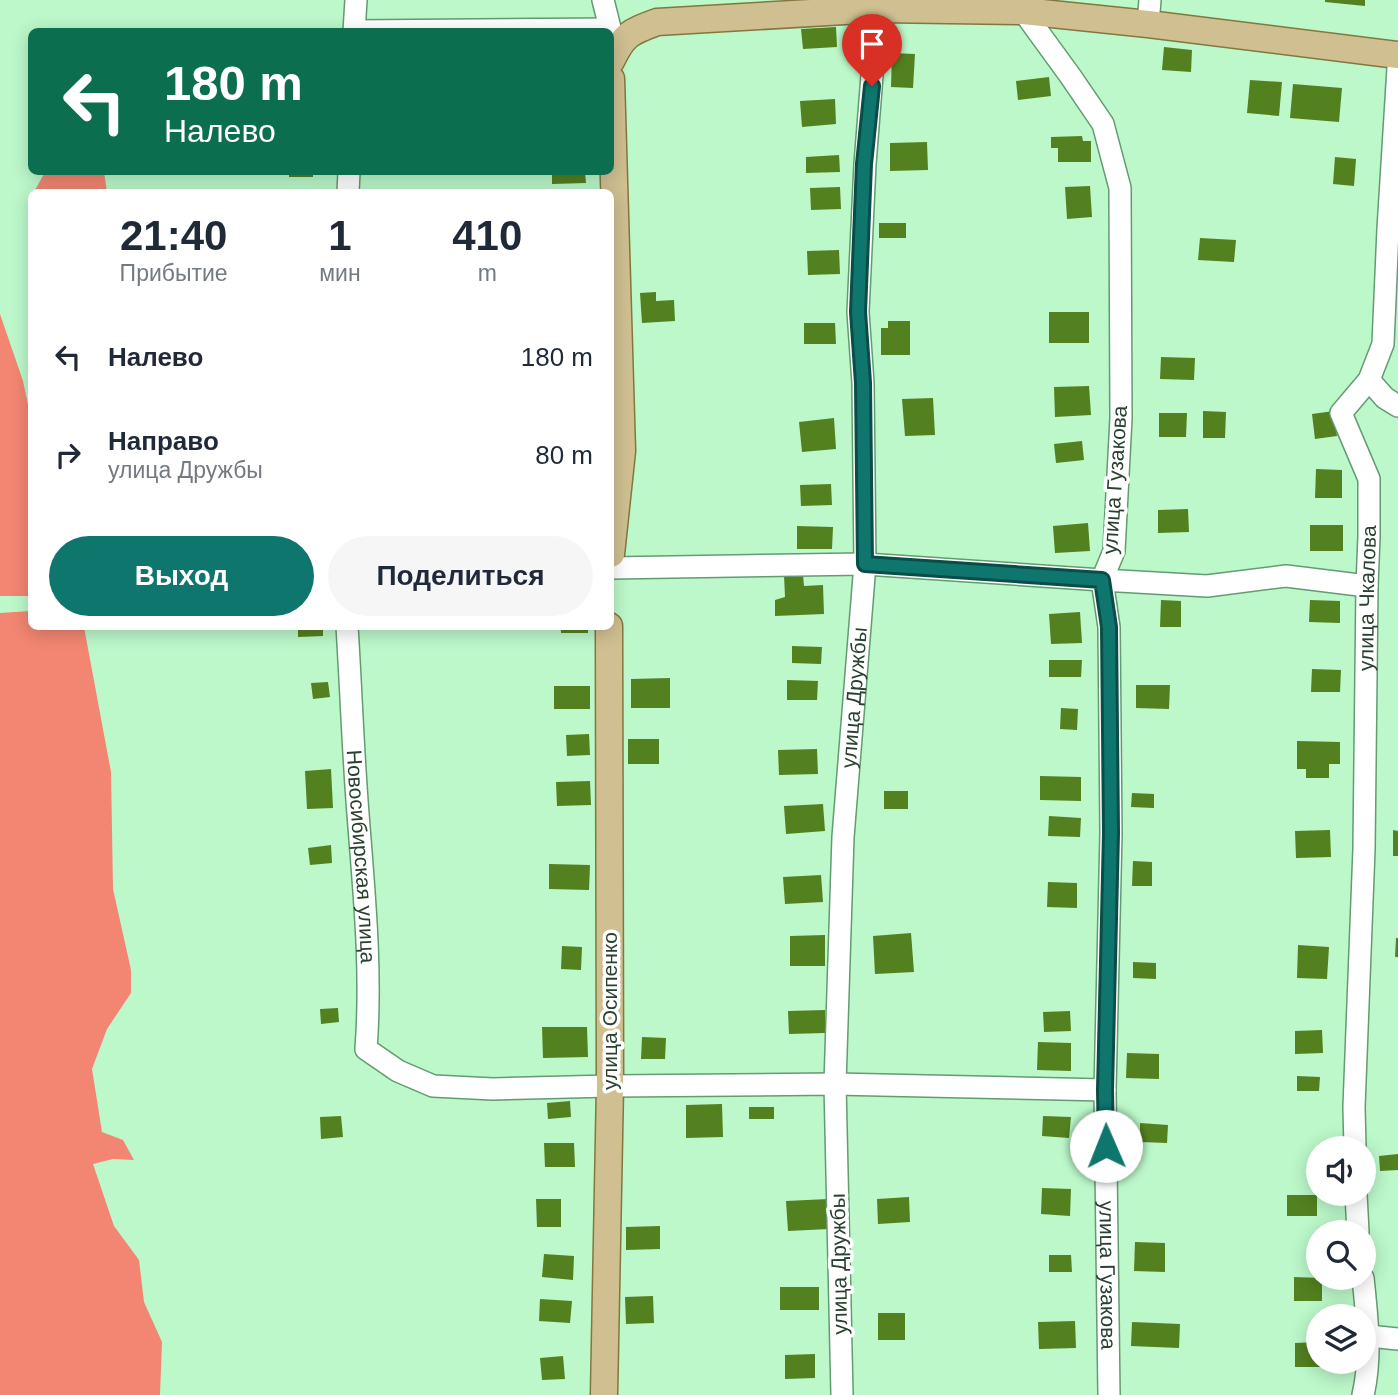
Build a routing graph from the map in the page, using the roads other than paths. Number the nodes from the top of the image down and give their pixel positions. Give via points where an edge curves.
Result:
1 (356, 0) edge
2 (603, 0) edge
3 (879, 4) edge
4 (1023, 11) junction
5 (1149, 12) edge
6 (354, 28) edge
7 (609, 28) edge
8 (614, 39) edge
9 (1398, 55) edge
10 (1398, 68) edge
11 (614, 175) edge
12 (1369, 380) junction
13 (1398, 406) edge
14 (614, 526) edge
15 (865, 564) junction
16 (614, 568) edge
17 (1102, 580) junction
18 (1367, 586) junction
19 (347, 630) edge
20 (609, 630) edge
21 (835, 1084) junction
22 (610, 1086) junction
23 (1105, 1090) junction
24 (1355, 1136) edge
25 (1376, 1337) edge
26 (1398, 1339) edge
27 (1367, 1374) edge
28 (604, 1395) edge
29 (842, 1395) edge
30 (1109, 1395) edge
31 (1363, 1395) edge

1 - 6 street
2 - 7 street
3 - 4 main road
3 - 8 main road via 657,22
3 - 15 street, улица Дружбы via 864,164 858,312
4 - 5 main road
4 - 17 street, улица Гузакова via 1103,124 1120,188 1121,418 1114,551
5 - 9 main road
10 - 12 street, улица Чкалова via 1383,344
11 - 14 main road via 622,451
12 - 13 street
12 - 18 street, улица Чкалова via 1340,413 1369,479
15 - 16 street
15 - 17 street
15 - 21 street, улица Дружбы via 843,837
17 - 18 street via 1207,586 1286,576
17 - 23 street, улица Гузакова via 1109,627 1111,833
18 - 24 street, улица Чкалова
19 - 22 street, Новосибирская улица via 369,958 366,1049 398,1071 433,1086
20 - 22 main road, улица Осипенко
21 - 22 street
21 - 23 street
21 - 29 street, улица Дружбы
22 - 28 main road, улица Осипенко
23 - 30 street, улица Гузакова
25 - 26 street
27 - 31 street

